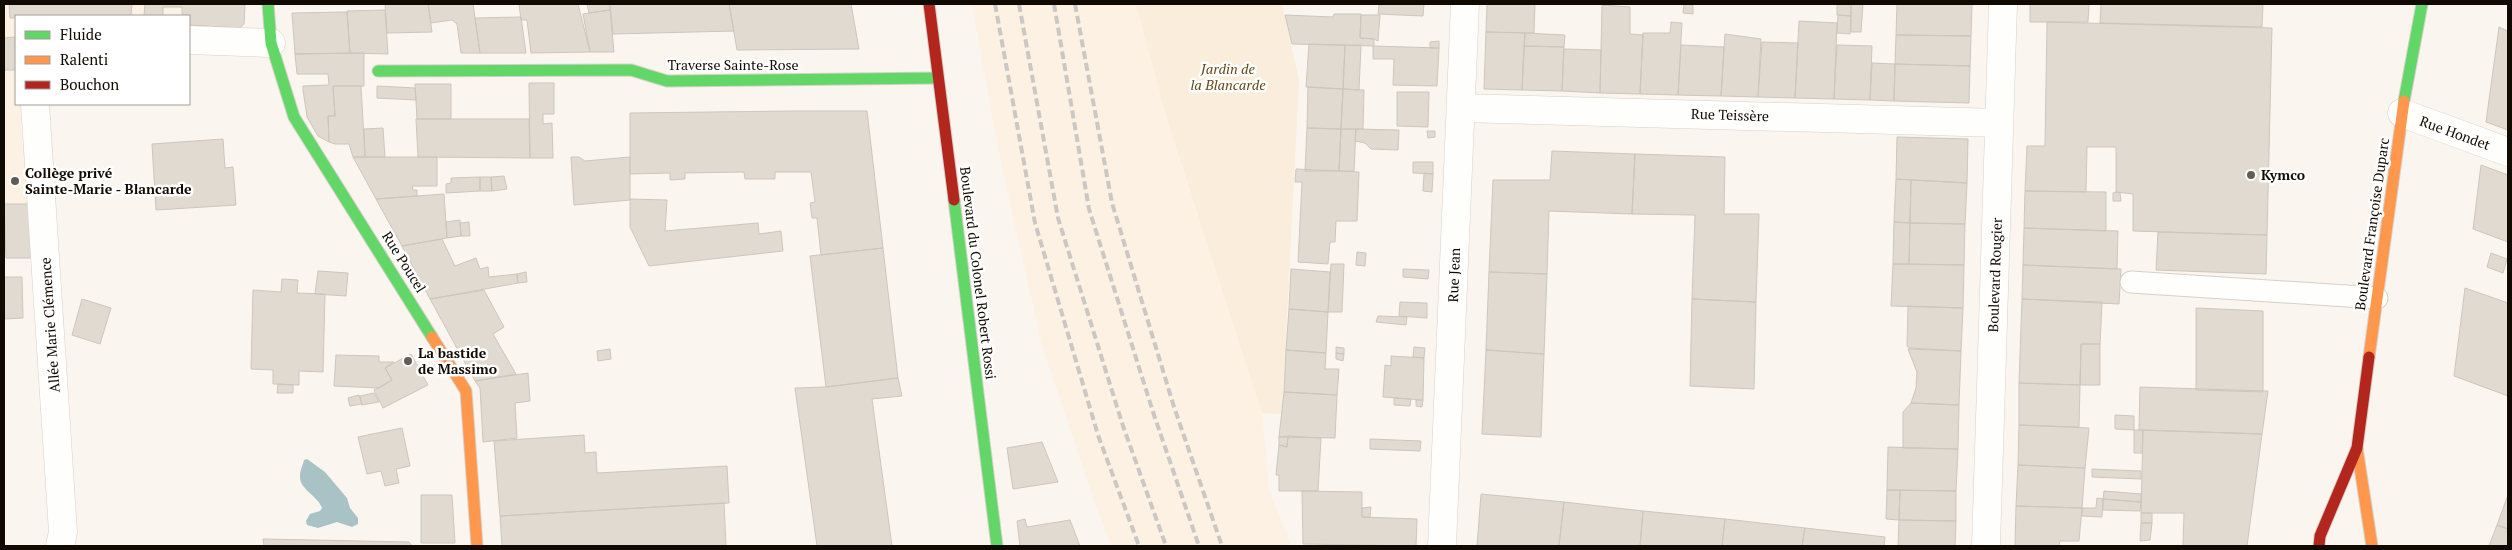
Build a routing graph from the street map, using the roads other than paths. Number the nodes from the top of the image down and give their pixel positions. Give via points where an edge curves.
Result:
1 (268, 4) edge
2 (929, 4) edge
3 (1465, 4) edge
4 (2003, 4) edge
5 (2422, 4) edge
6 (190, 40) edge
7 (271, 43) junction
8 (378, 71) dead end
9 (938, 78) junction
10 (36, 105) edge
11 (1461, 108) junction
12 (2402, 113) junction
13 (1999, 122) junction
14 (2508, 152) edge
15 (2131, 282) dead end
16 (2377, 298) junction
17 (2357, 448) junction
18 (60, 546) edge
19 (477, 546) edge
20 (997, 546) edge
21 (1442, 546) edge
22 (1986, 546) edge
23 (2319, 546) edge
24 (2372, 546) edge

1 - 7 street, Rue Poucel
2 - 9 street, Boulevard du Colonel Robert Rossi
3 - 11 street, Rue Jean
4 - 13 street, Boulevard Rougier
5 - 12 street, Boulevard Françoise Duparc
6 - 7 street
7 - 19 street, Rue Poucel via 294,117 466,391
8 - 9 street, Traverse Sainte-Rose via 630,70 667,81
9 - 20 street, Boulevard du Colonel Robert Rossi
10 - 18 street, Allée Marie Clémence via 63,532
11 - 13 street, Rue Teissère
11 - 21 street, Rue Jean
12 - 14 street, Rue Hondet
12 - 16 street, Boulevard Françoise Duparc
13 - 22 street, Boulevard Rougier
15 - 16 lane
16 - 17 street, Boulevard Françoise Duparc
17 - 23 street, Boulevard Françoise Duparc via 2320,536
17 - 24 street, Boulevard Françoise Duparc

